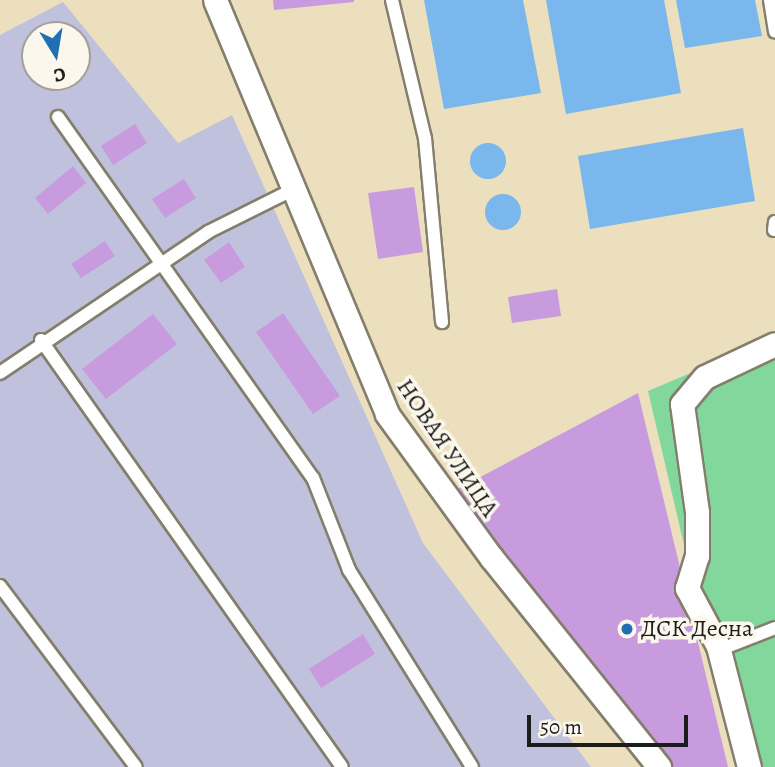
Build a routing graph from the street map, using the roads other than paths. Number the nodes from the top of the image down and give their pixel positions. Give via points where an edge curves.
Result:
1 (215, 0) edge
2 (392, 0) edge
3 (770, 0) edge
4 (775, 32) edge
5 (58, 117) dead end
6 (294, 189) junction
7 (775, 222) edge
8 (775, 229) edge
9 (159, 264) junction
10 (442, 322) dead end
11 (41, 340) junction
12 (775, 344) edge
13 (0, 373) edge
14 (0, 586) edge
15 (775, 628) edge
16 (719, 650) junction
17 (136, 767) edge
18 (342, 767) edge
19 (472, 767) edge
20 (659, 767) edge
21 (749, 767) edge

1 - 6 street, НОВАЯ УЛИЦА
2 - 10 lane via 425,138
3 - 4 lane
5 - 9 lane
6 - 9 lane
6 - 20 street, НОВАЯ УЛИЦА via 387,414 491,557
7 - 8 lane
9 - 11 lane
9 - 19 lane via 313,478 349,570
11 - 13 lane
11 - 18 lane
12 - 16 street via 705,377 682,404 698,512 697,556 687,587
14 - 17 lane
15 - 16 lane
16 - 21 street

